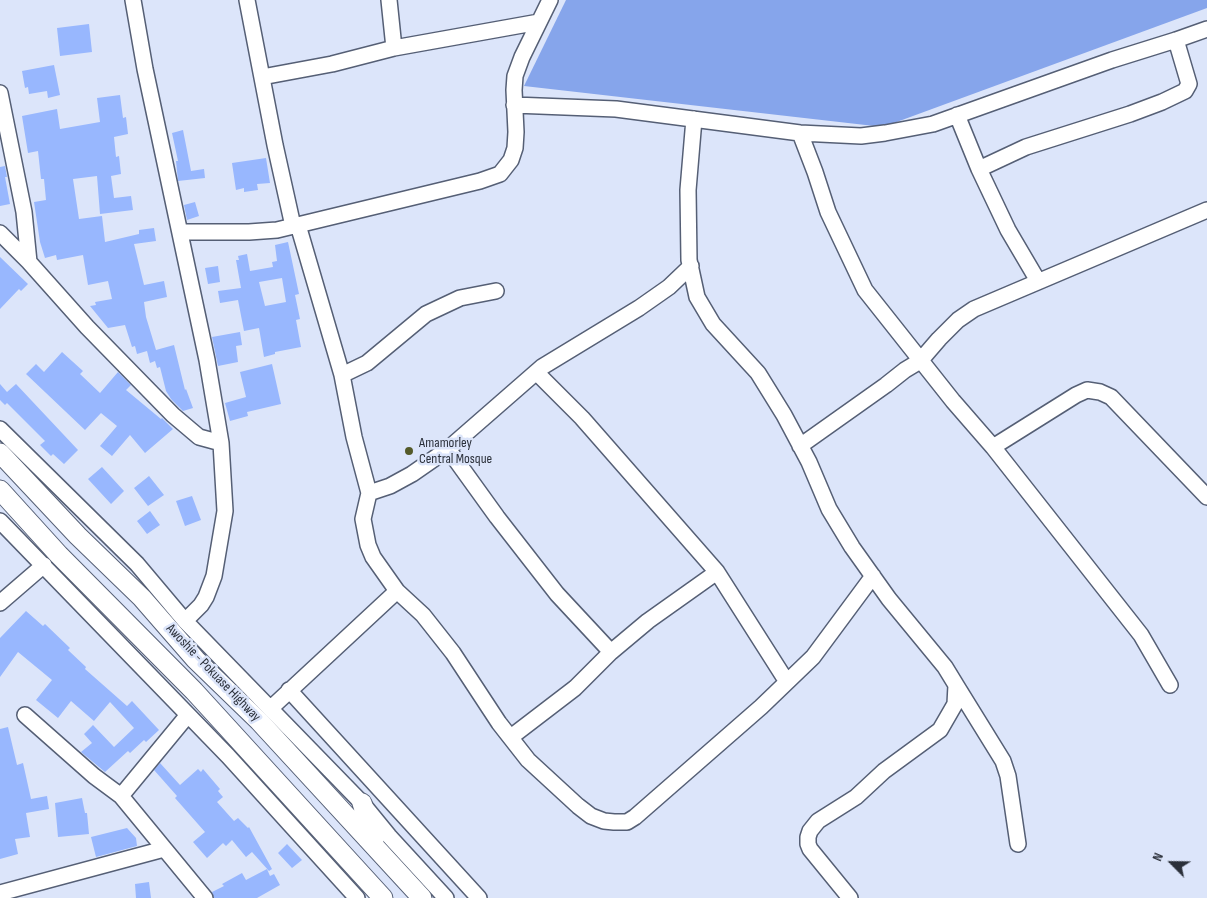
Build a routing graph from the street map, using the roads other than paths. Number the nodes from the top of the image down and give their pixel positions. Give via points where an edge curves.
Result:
1 (132, 0) edge
2 (247, 0) edge
3 (389, 0) edge
4 (550, 0) edge
5 (539, 22) junction
6 (1207, 29) edge
7 (1176, 40) junction
8 (394, 48) junction
9 (262, 78) junction
10 (0, 94) edge
11 (514, 105) junction
12 (957, 115) junction
13 (694, 119) junction
14 (800, 133) junction
15 (979, 169) junction
16 (1207, 210) edge
17 (296, 226) junction
18 (181, 232) junction
19 (0, 233) edge
20 (29, 262) junction
21 (691, 266) junction
22 (1038, 281) junction
23 (496, 291) dead end
24 (920, 361) junction
25 (536, 372) junction
26 (342, 375) junction
27 (0, 428) edge
28 (221, 443) junction
29 (800, 446) junction
30 (993, 447) junction
31 (448, 449) junction
32 (0, 453) edge
33 (0, 490) edge
34 (369, 493) junction
35 (1207, 497) edge
36 (0, 521) edge
37 (44, 565) junction
38 (717, 572) junction
39 (873, 576) junction
40 (397, 591) junction
41 (0, 603) edge
42 (185, 621) junction
43 (611, 652) junction
44 (788, 682) junction
45 (956, 685) junction
46 (1170, 685) dead end
47 (289, 690) junction
48 (271, 708) junction
49 (25, 715) dead end
50 (187, 716) junction
51 (512, 737) junction
52 (121, 796) junction
53 (362, 803) junction
54 (1018, 844) dead end
55 (377, 848) junction
56 (164, 849) junction
57 (0, 893) edge
58 (204, 898) edge
59 (357, 898) edge
60 (383, 898) edge
61 (422, 898) edge
62 (446, 898) edge
63 (479, 898) edge
64 (850, 898) edge

1 - 18 street
2 - 9 street
3 - 8 street
4 - 5 street
5 - 8 street
5 - 11 street via 514,76
6 - 7 street
7 - 12 street
7 - 15 street via 1188,84 1185,91 1138,111 1026,148
8 - 9 street
9 - 17 street
10 - 20 street via 24,212
11 - 13 street via 616,109
11 - 17 street via 514,148 511,160 500,174 480,182
12 - 14 street via 933,124 861,136
12 - 15 street
13 - 14 street
13 - 21 street via 688,190
14 - 24 street via 828,212 865,290
15 - 22 street via 1008,230
16 - 22 street
17 - 18 street via 250,232
17 - 26 street
18 - 28 street
19 - 20 street
20 - 28 street via 86,327 173,414 199,437
21 - 25 street via 638,308
21 - 29 street via 697,297 712,324 758,373
22 - 24 street via 974,309 939,339
23 - 26 street via 460,298 426,314 367,362
24 - 29 street
24 - 30 street
25 - 31 street
25 - 38 street via 582,418
26 - 34 street
27 - 42 street via 136,564
28 - 42 street via 225,511 214,576 201,605
29 - 39 street via 829,509
30 - 35 street via 1076,395 1088,390 1100,392 1112,397
30 - 46 street via 1141,635
31 - 34 street via 412,474
31 - 43 street via 557,594
32 - 55 main road, Awoshie - Pokuase Highway via 142,598 196,660 259,720
33 - 60 main road, Awoshie - Pokuase Highway via 59,555 194,691
34 - 40 street via 363,519 368,545
36 - 37 street
37 - 41 street
37 - 50 street
38 - 43 street
38 - 44 street
39 - 44 street via 813,657
39 - 45 street
40 - 47 street
40 - 51 street via 423,615 453,653 499,723
42 - 48 street
43 - 51 street via 575,688
44 - 51 street via 627,822 604,821 578,806 528,760
45 - 54 street via 1003,761
45 - 64 street via 955,704 940,730 884,771 856,797 818,821 810,831 810,849
47 - 48 street
47 - 63 street
48 - 53 street
49 - 52 street
50 - 52 street
50 - 59 street via 228,756
52 - 56 street
53 - 55 main road
53 - 62 street
55 - 61 main road, Awoshie - Pokuase Highway
56 - 57 street
56 - 58 street

